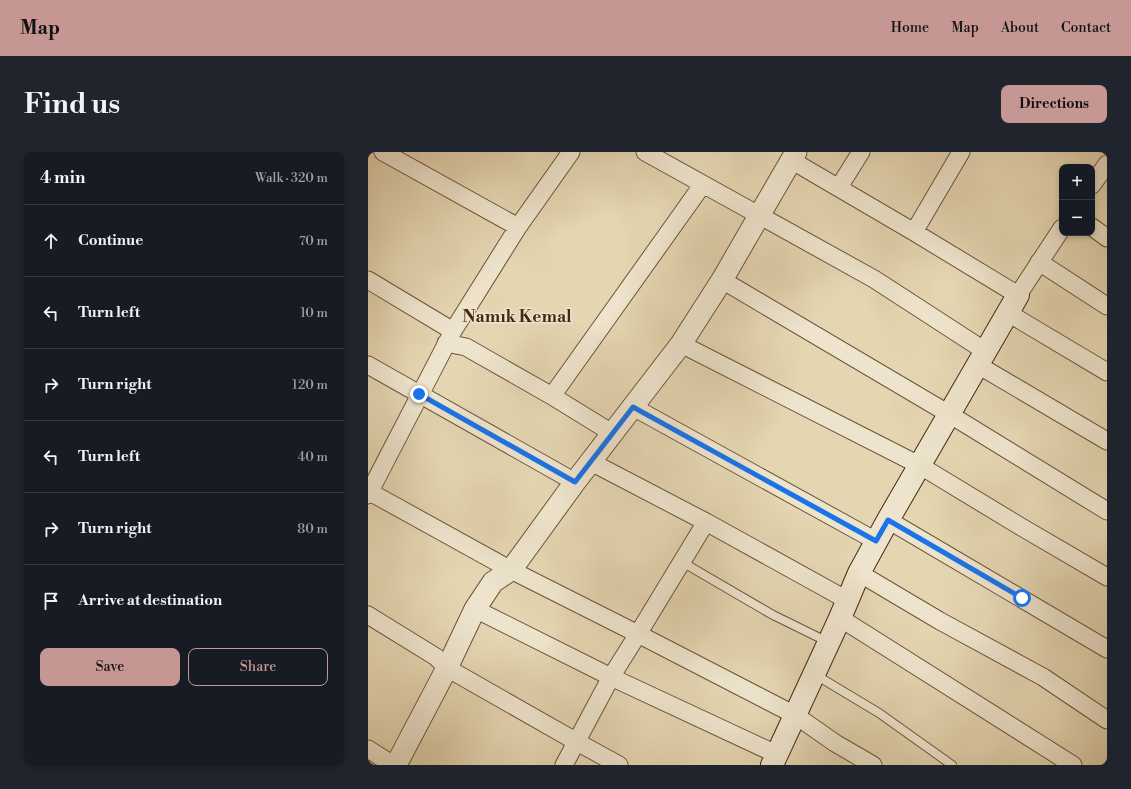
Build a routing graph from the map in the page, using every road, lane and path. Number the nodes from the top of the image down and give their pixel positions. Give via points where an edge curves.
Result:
1 (383, 152) edge
2 (571, 152) edge
3 (645, 152) edge
4 (861, 152) edge
5 (961, 152) edge
6 (793, 156) edge
7 (1107, 164) edge
8 (1095, 181) edge
9 (703, 184) junction
10 (840, 188) junction
11 (759, 215) junction
12 (518, 228) junction
13 (1095, 229) edge
14 (914, 232) junction
15 (1059, 232) edge
16 (1107, 238) edge
17 (1039, 262) junction
18 (368, 280) edge
19 (722, 280) junction
20 (1013, 304) junction
21 (1107, 306) edge
22 (449, 337) junction
23 (681, 344) junction
24 (981, 358) junction
25 (368, 365) edge
26 (1107, 372) edge
27 (419, 394) junction
28 (552, 396) junction
29 (633, 407) junction
30 (949, 414) junction
31 (612, 433) junction
32 (1107, 441) edge
33 (591, 462) junction
34 (919, 465) junction
35 (575, 482) junction
36 (369, 492) edge
37 (1107, 511) edge
38 (888, 520) junction
39 (706, 522) junction
40 (876, 541) junction
41 (682, 562) junction
42 (511, 570) junction
43 (859, 573) junction
44 (1107, 578) edge
45 (476, 609) junction
46 (844, 609) junction
47 (368, 615) edge
48 (638, 634) junction
49 (829, 642) junction
50 (1107, 649) edge
51 (447, 668) junction
52 (814, 674) junction
53 (611, 677) junction
54 (795, 715) junction
55 (1107, 720) edge
56 (576, 742) junction
57 (368, 750) edge
58 (774, 760) edge
59 (395, 765) edge
60 (564, 765) edge
61 (619, 765) edge
62 (873, 765) edge
63 (952, 765) edge
64 (1073, 765) edge

1 - 12 street
2 - 12 street
3 - 9 street
4 - 10 street
5 - 14 street
6 - 10 street
6 - 11 street
7 - 8 street
9 - 11 street
9 - 28 street
10 - 14 street
11 - 19 street
11 - 24 street via 874,279
12 - 22 street
13 - 16 street
14 - 20 street
15 - 17 street
17 - 20 street
17 - 21 street
18 - 22 street
19 - 23 street
19 - 30 street
20 - 24 main road
20 - 26 street
22 - 27 street
22 - 28 street
23 - 29 street
23 - 34 street
24 - 30 main road
24 - 32 street
25 - 27 street
27 - 35 street
27 - 36 street
28 - 31 street
29 - 31 street
29 - 40 street
30 - 34 main road
30 - 37 street
31 - 33 street
33 - 35 street
33 - 39 street
34 - 38 main road
34 - 44 street
35 - 42 street
36 - 42 street
38 - 40 main road
38 - 50 street
39 - 41 street
39 - 46 street
40 - 43 main road
41 - 48 street
41 - 49 lane via 772,616
42 - 45 street via 493,582
42 - 48 street
43 - 46 main road
43 - 55 street via 1042,677
45 - 51 street
45 - 53 street
46 - 49 main road
46 - 64 street
47 - 51 street via 436,657
48 - 53 street
48 - 54 street
49 - 52 main road
51 - 56 street
51 - 59 street
52 - 54 main road
52 - 63 lane via 879,713
53 - 56 street
53 - 58 street
54 - 58 main road
54 - 62 street
56 - 60 street
56 - 61 street
57 - 59 street

